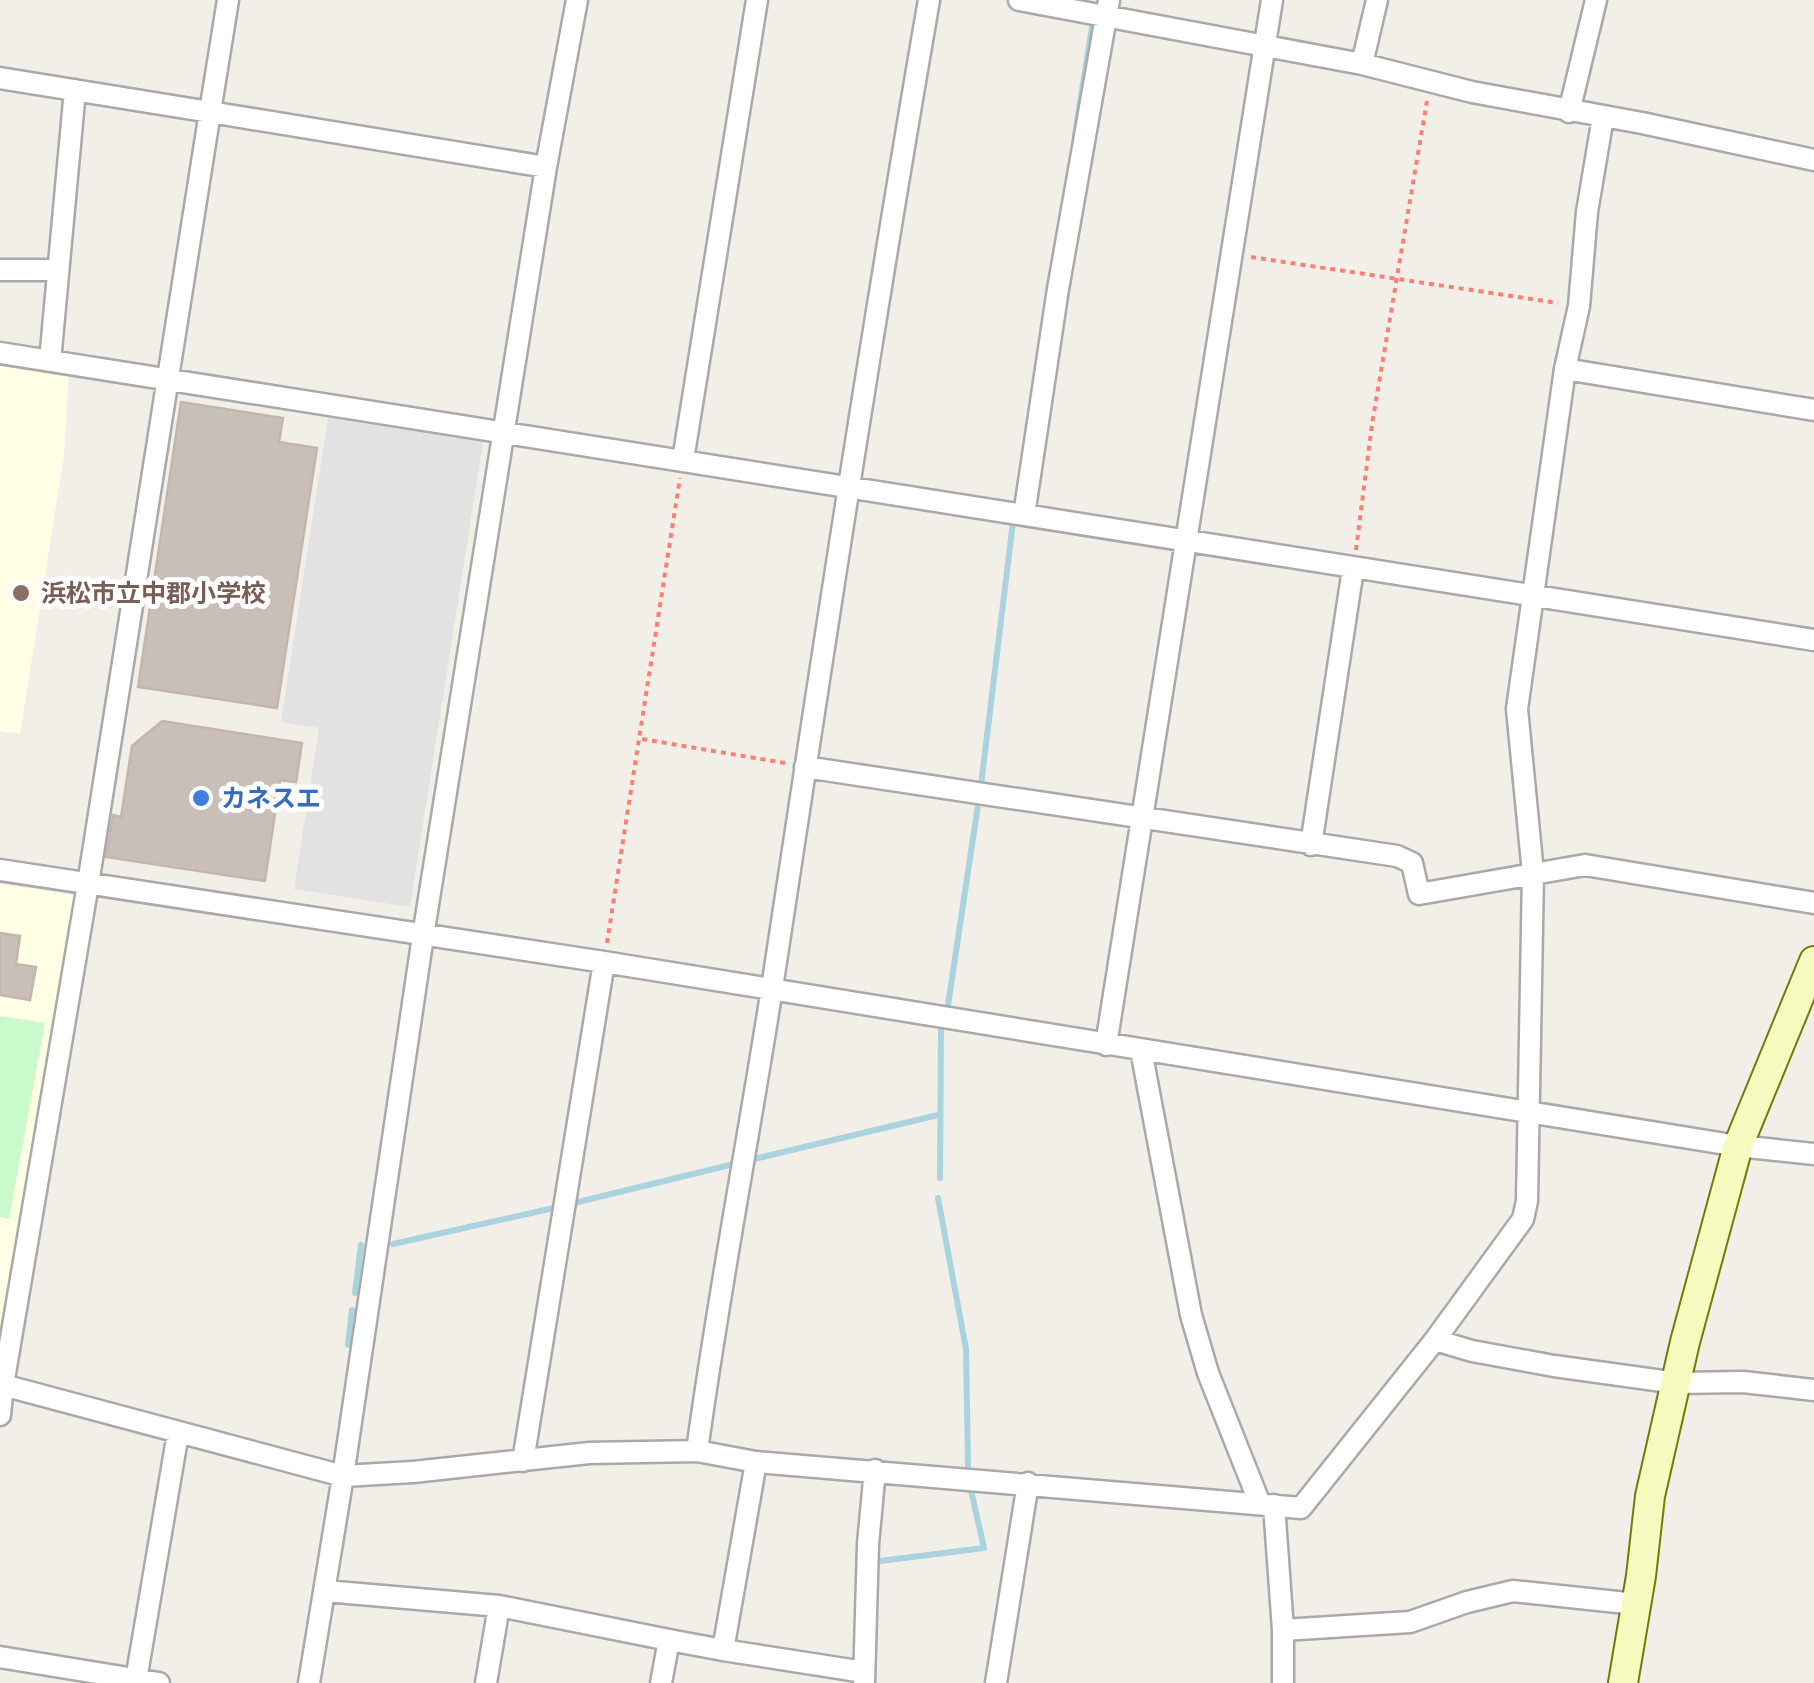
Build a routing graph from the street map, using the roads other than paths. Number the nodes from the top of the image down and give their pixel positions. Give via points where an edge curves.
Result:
1 (228, 0) edge
2 (577, 0) edge
3 (757, 0) edge
4 (929, 0) edge
5 (1019, 0) edge
6 (1272, 0) edge
7 (1377, 0) edge
8 (1596, 0) edge
9 (1108, 8) edge
10 (1265, 46) junction
11 (1362, 64) junction
12 (0, 78) edge
13 (75, 90) junction
14 (210, 112) junction
15 (1569, 112) junction
16 (1604, 118) junction
17 (1814, 160) edge
18 (546, 167) junction
19 (0, 270) edge
20 (58, 270) junction
21 (0, 353) edge
22 (50, 361) junction
23 (1565, 370) junction
24 (168, 380) junction
25 (1814, 410) edge
26 (505, 431) junction
27 (684, 460) junction
28 (849, 487) junction
29 (1024, 515) junction
30 (1187, 540) junction
31 (1354, 569) junction
32 (1533, 596) junction
33 (1814, 640) edge
34 (805, 767) junction
35 (1141, 817) junction
36 (1310, 844) junction
37 (0, 870) edge
38 (1533, 873) junction
39 (88, 884) junction
40 (1814, 903) edge
41 (423, 936) junction
42 (1814, 961) edge
43 (604, 962) junction
44 (772, 990) junction
45 (1106, 1045) junction
46 (1141, 1050) junction
47 (1529, 1110) junction
48 (1738, 1146) junction
49 (1814, 1154) edge
50 (1435, 1340) junction
51 (1677, 1383) junction
52 (2, 1384) edge
53 (1814, 1390) edge
54 (0, 1415) edge
55 (178, 1433) junction
56 (698, 1451) junction
57 (523, 1461) junction
58 (756, 1462) junction
59 (875, 1470) junction
60 (343, 1476) junction
61 (1028, 1483) junction
62 (1267, 1504) junction
63 (325, 1590) junction
64 (1636, 1604) junction
65 (499, 1606) junction
66 (1284, 1630) junction
67 (669, 1640) junction
68 (722, 1650) junction
69 (0, 1657) edge
70 (864, 1678) edge
71 (136, 1680) junction
72 (159, 1683) edge
73 (309, 1683) edge
74 (486, 1683) edge
75 (662, 1683) edge
76 (996, 1683) edge
77 (1283, 1683) edge
78 (1623, 1683) edge

1 - 14 street
2 - 18 street
3 - 27 street
4 - 28 street
5 - 9 street
6 - 10 street
7 - 11 street
8 - 15 street
9 - 10 street
9 - 29 street
10 - 11 street
10 - 30 street
11 - 15 street
12 - 13 street
13 - 14 street
13 - 20 street
14 - 18 street
14 - 24 street
15 - 16 street
16 - 17 street
16 - 23 street
18 - 26 street
19 - 20 street
20 - 22 street
21 - 22 street
22 - 24 street
23 - 25 street
23 - 32 street
24 - 26 street
24 - 39 street
26 - 27 street
26 - 41 street
27 - 28 street
28 - 29 street
28 - 34 street
29 - 30 street
30 - 31 street
30 - 35 street
31 - 32 street
31 - 36 street
32 - 33 street
32 - 38 street via 1518,709
34 - 35 street
34 - 44 street
35 - 36 street
35 - 45 street
36 - 38 street via 1412,863 1419,894
37 - 39 street
38 - 40 street via 1585,865
38 - 47 street
39 - 41 street
39 - 52 street
41 - 43 street
41 - 60 street
42 - 48 street
43 - 44 street
43 - 57 street
44 - 45 street
44 - 56 street
45 - 46 street
46 - 47 street
46 - 62 street via 1191,1315 1208,1373
47 - 48 street
47 - 50 street via 1522,1219
48 - 49 street
48 - 51 street
50 - 51 street
50 - 62 street via 1301,1508
51 - 53 street
51 - 64 street via 1650,1496
52 - 54 street
52 - 55 street
55 - 60 street
55 - 71 street
56 - 57 street
56 - 58 street
57 - 60 street
58 - 59 street
58 - 68 street
59 - 61 street
59 - 70 street
60 - 63 street
61 - 62 street
61 - 76 street
62 - 66 street
63 - 65 street
63 - 73 street
64 - 66 street via 1512,1590 1410,1622
64 - 78 street
65 - 67 street
65 - 74 street
66 - 77 street
67 - 68 street
67 - 75 street
68 - 70 street
69 - 71 street
71 - 72 street

